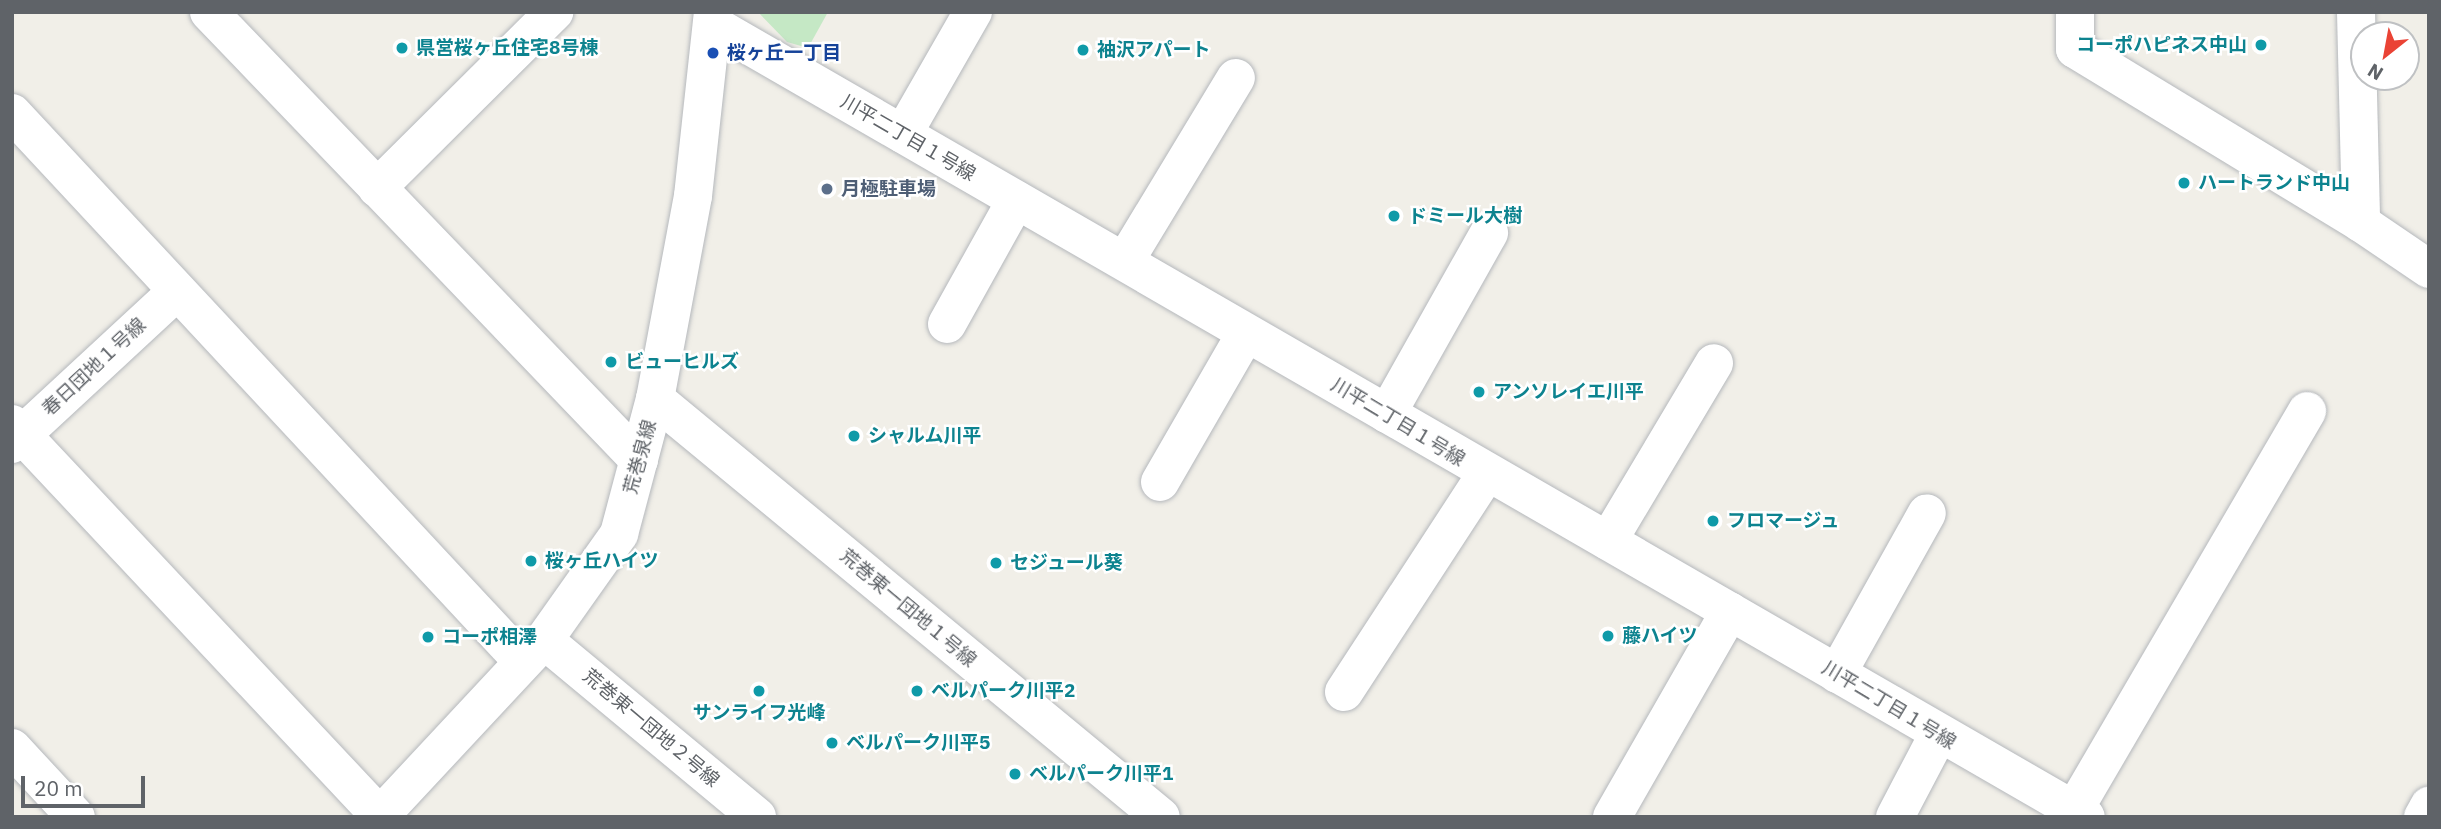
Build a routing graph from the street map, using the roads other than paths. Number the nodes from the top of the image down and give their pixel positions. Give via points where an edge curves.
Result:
1 (209, 12) edge
2 (554, 12) edge
3 (973, 12) edge
4 (2075, 12) edge
5 (2356, 12) edge
6 (713, 18) edge
7 (1236, 78) dead end
8 (12, 113) edge
9 (903, 134) junction
10 (377, 188) junction
11 (1016, 201) junction
12 (2361, 223) junction
13 (1489, 233) dead end
14 (1125, 261) junction
15 (2429, 269) edge
16 (177, 291) junction
17 (947, 324) dead end
18 (1246, 332) junction
19 (1714, 363) dead end
20 (655, 399) junction
21 (2307, 411) dead end
22 (1387, 414) junction
23 (16, 434) edge
24 (639, 460) junction
25 (1486, 474) junction
26 (1160, 482) dead end
27 (1927, 513) dead end
28 (1608, 541) junction
29 (1730, 611) junction
30 (534, 651) junction
31 (1837, 674) junction
32 (1344, 692) dead end
33 (1938, 735) junction
34 (12, 748) edge
35 (2429, 806) edge
36 (2080, 813) edge
37 (380, 816) edge
38 (76, 817) edge
39 (757, 817) edge
40 (1161, 817) edge
41 (1612, 817) edge
42 (1895, 817) edge
43 (2423, 817) edge

1 - 10 street
2 - 10 street
3 - 9 street
4 - 12 street via 2075,49
5 - 12 street
6 - 9 street, 川平二丁目１号線
6 - 20 street, 荒巻泉線 via 693,196
7 - 14 street
8 - 16 street, 荒巻東一団地２号線
9 - 11 street, 川平二丁目１号線
10 - 24 street
11 - 14 street, 川平二丁目１号線
11 - 17 street
12 - 15 street
13 - 22 street
14 - 18 street, 川平二丁目１号線
16 - 23 street, 春日団地１号線
16 - 30 street, 荒巻東一団地２号線
18 - 22 street, 川平二丁目１号線
18 - 26 street
19 - 28 street
20 - 24 street, 荒巻泉線
20 - 40 street, 荒巻東一団地１号線
21 - 36 street
22 - 25 street, 川平二丁目１号線
23 - 37 street
24 - 30 street, 荒巻泉線 via 619,534
25 - 28 street, 川平二丁目１号線
25 - 32 street
27 - 31 street
28 - 29 street, 川平二丁目１号線
29 - 31 street, 川平二丁目１号線
29 - 41 street
30 - 37 street, 荒巻泉線
30 - 39 street, 荒巻東一団地２号線
31 - 33 street, 川平二丁目１号線
33 - 36 street, 川平二丁目１号線
33 - 42 street
34 - 38 street
35 - 43 street

